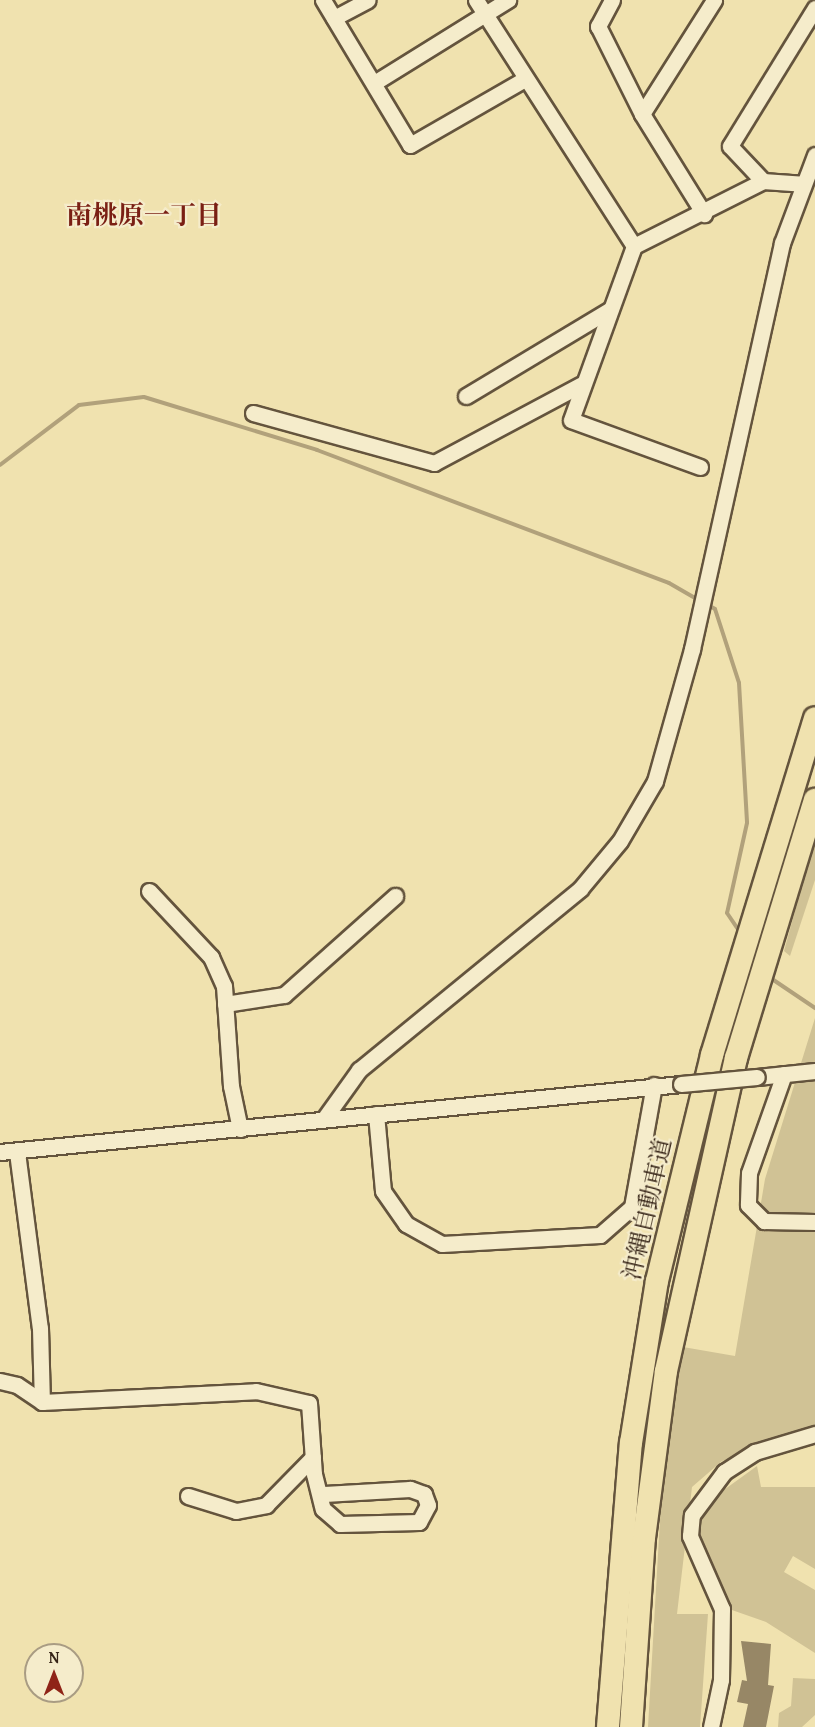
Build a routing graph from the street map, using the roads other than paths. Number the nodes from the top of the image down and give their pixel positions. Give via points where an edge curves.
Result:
1 (322, 0) edge
2 (368, 0) edge
3 (476, 0) edge
4 (508, 0) edge
5 (612, 0) edge
6 (714, 0) edge
7 (815, 8) edge
8 (485, 14) junction
9 (334, 18) junction
10 (525, 79) junction
11 (374, 83) junction
12 (642, 114) junction
13 (815, 155) edge
14 (763, 181) junction
15 (802, 184) junction
16 (704, 214) junction
17 (634, 246) junction
18 (609, 310) junction
19 (580, 384) junction
20 (465, 396) dead end
21 (253, 413) dead end
22 (700, 467) dead end
23 (815, 718) edge
24 (815, 800) edge
25 (149, 891) dead end
26 (395, 896) dead end
27 (225, 1004) junction
28 (815, 1071) edge
29 (784, 1074) junction
30 (654, 1085) junction
31 (376, 1114) junction
32 (326, 1116) junction
33 (240, 1129) junction
34 (0, 1152) edge
35 (17, 1152) junction
36 (815, 1222) edge
37 (0, 1381) edge
38 (42, 1402) junction
39 (815, 1434) edge
40 (313, 1457) junction
41 (324, 1494) dead end
42 (188, 1496) dead end
43 (608, 1727) edge
44 (631, 1727) edge
45 (711, 1727) edge

1 - 9 street
2 - 9 street
3 - 8 street
4 - 8 street
5 - 12 street via 598,26
6 - 12 street
7 - 14 street via 730,146
8 - 10 street
8 - 11 street
9 - 11 street
10 - 11 street via 410,145
10 - 17 street
12 - 16 street
13 - 15 street
14 - 15 street
14 - 16 street
15 - 32 street via 782,243 692,649 655,781 620,841 580,890 359,1070
16 - 17 street
17 - 18 street
18 - 19 street
18 - 20 street
19 - 21 street via 434,463
19 - 22 street via 571,420
23 - 43 highway, 沖縄自動車道 via 712,1055 657,1281 629,1455
24 - 44 highway via 736,1058 673,1338 644,1538
25 - 27 street via 211,957 224,986
26 - 27 street via 284,995
27 - 33 street
28 - 29 street
29 - 30 street, bridge
29 - 36 street via 748,1173 748,1205 764,1221
30 - 31 street
30 - 31 street via 632,1207 600,1235 442,1244 406,1224 383,1191
31 - 32 street
32 - 33 street
33 - 35 street
34 - 35 street
35 - 38 street via 40,1328
37 - 38 street via 17,1385
38 - 40 street via 256,1391 309,1403
39 - 45 street via 755,1452 724,1472 692,1515 690,1536 722,1609 721,1680
40 - 41 street via 323,1509 340,1524 419,1522 428,1505 424,1494 410,1489
40 - 42 street via 266,1505 236,1511

